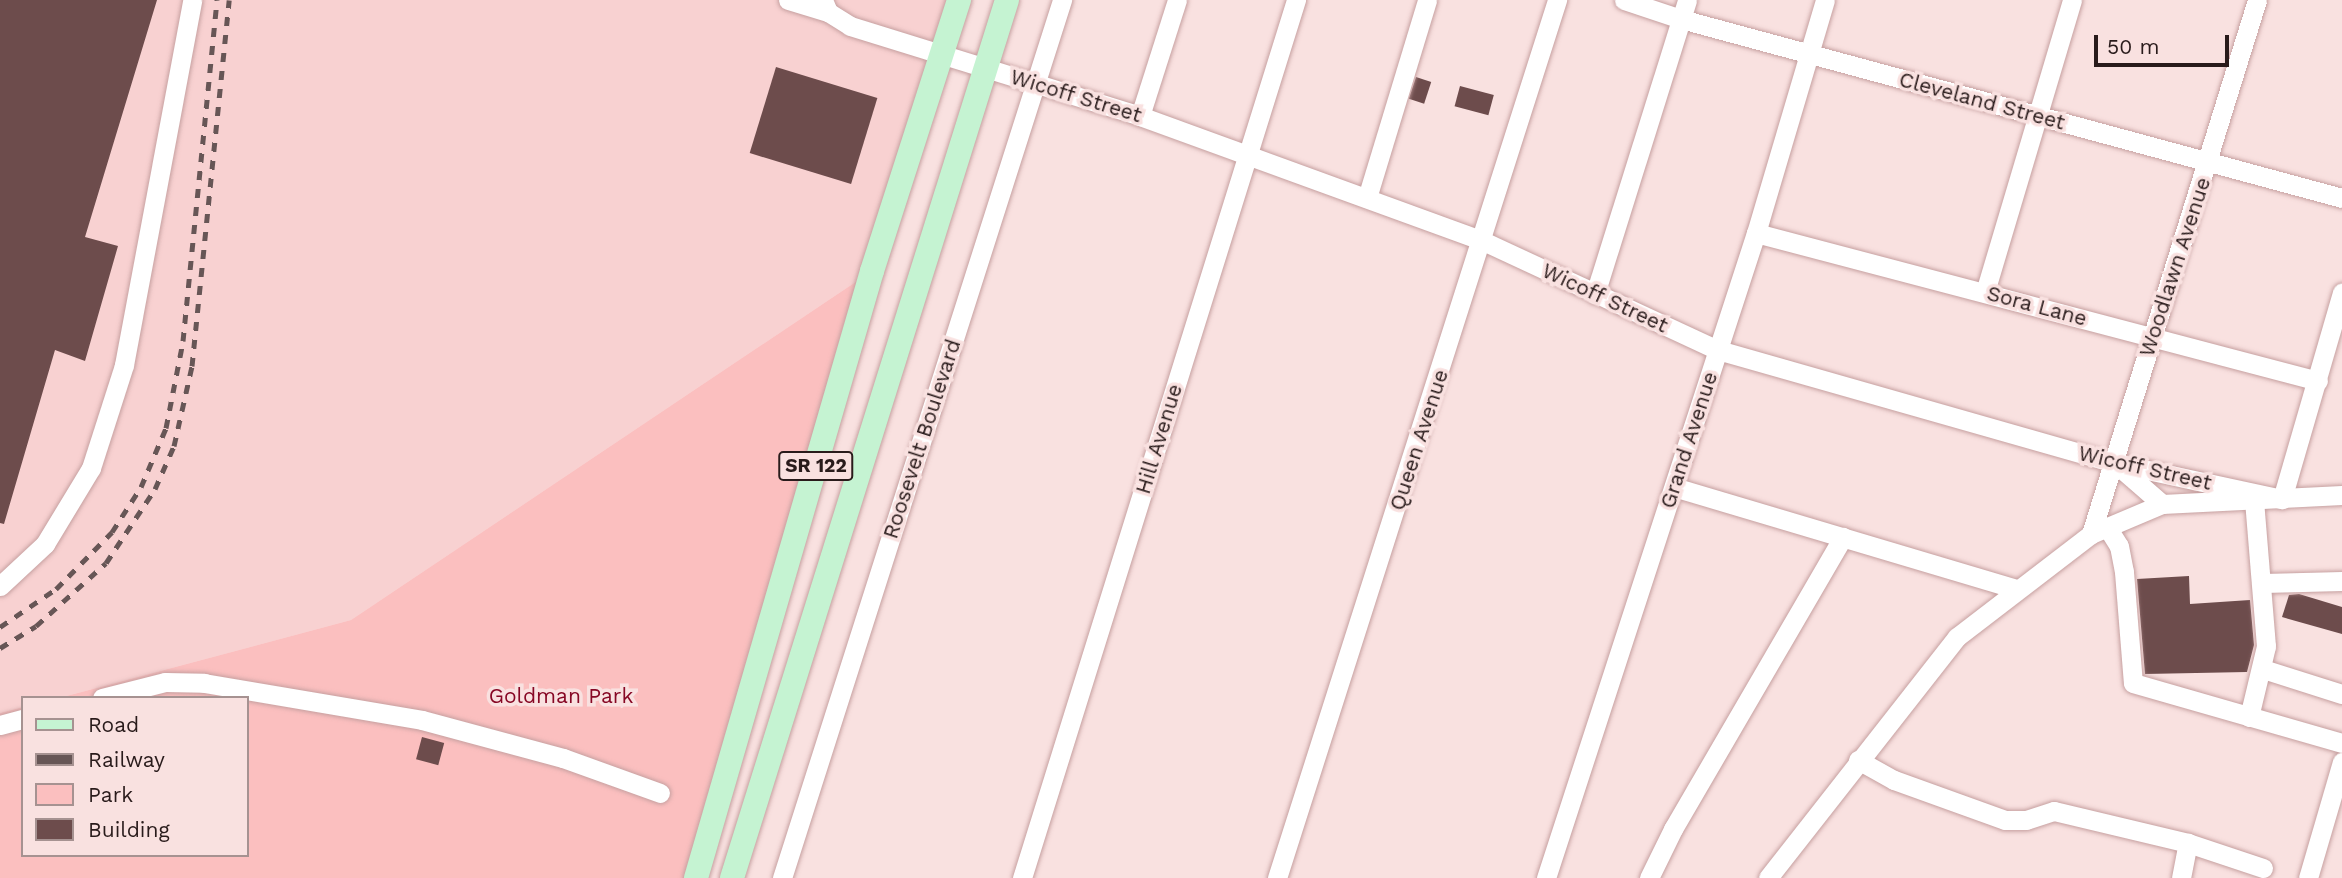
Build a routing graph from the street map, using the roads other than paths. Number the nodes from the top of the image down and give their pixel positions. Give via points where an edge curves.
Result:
1 (191, 0) edge
2 (788, 0) edge
3 (959, 0) edge
4 (1007, 0) edge
5 (1062, 0) edge
6 (1177, 0) edge
7 (1296, 0) edge
8 (1427, 0) edge
9 (1557, 0) edge
10 (1624, 0) edge
11 (1687, 0) edge
12 (1825, 0) edge
13 (2072, 0) edge
14 (2257, 0) edge
15 (825, 6) edge
16 (1681, 19) junction
17 (1808, 54) junction
18 (942, 55) junction
19 (985, 68) junction
20 (1036, 82) junction
21 (1140, 116) junction
22 (2036, 116) junction
23 (1247, 156) junction
24 (2208, 162) junction
25 (1367, 198) junction
26 (2342, 198) edge
27 (1756, 233) junction
28 (1483, 241) junction
29 (1985, 292) junction
30 (1595, 294) junction
31 (2341, 301) edge
32 (2151, 337) junction
33 (1718, 350) junction
34 (2318, 381) junction
35 (2115, 463) junction
36 (1674, 487) junction
37 (2342, 495) edge
38 (2254, 499) junction
39 (2282, 499) junction
40 (2162, 504) junction
41 (2099, 530) junction
42 (1843, 537) junction
43 (2342, 581) edge
44 (2263, 583) junction
45 (0, 586) edge
46 (2016, 589) junction
47 (2263, 668) junction
48 (2342, 694) edge
49 (110, 696) edge
50 (2249, 717) junction
51 (21, 720) edge
52 (0, 725) edge
53 (2342, 743) edge
54 (1858, 760) junction
55 (2342, 762) edge
56 (660, 793) dead end
57 (2188, 843) junction
58 (2263, 868) dead end
59 (696, 878) edge
60 (732, 878) edge
61 (782, 878) edge
62 (1022, 878) edge
63 (1278, 878) edge
64 (1547, 878) edge
65 (1650, 878) edge
66 (1768, 878) edge
67 (2181, 878) edge
68 (2308, 878) edge

1 - 45 street via 124,365 95,455 45,544
2 - 15 street, Wicoff Street
3 - 18 main road, SR 122
4 - 19 main road, SR 122
5 - 20 street, Roosevelt Boulevard
6 - 21 street
7 - 23 street, Hill Avenue
8 - 25 street
9 - 28 street, Queen Avenue
10 - 16 street, Cleveland Street
11 - 16 street
12 - 17 street, Grand Avenue
13 - 22 street
14 - 24 street, Woodlawn Avenue
15 - 18 street, Wicoff Street via 850,26
16 - 17 street, Cleveland Street
16 - 30 street
17 - 22 street, Cleveland Street
17 - 27 street, Grand Avenue
18 - 19 street, Wicoff Street
18 - 59 main road, SR 122 via 872,271
19 - 20 street, Wicoff Street
19 - 60 main road, SR 122
20 - 21 street, Wicoff Street
20 - 61 street, Roosevelt Boulevard
21 - 23 street, Wicoff Street
22 - 24 street, Cleveland Street
22 - 29 street
23 - 25 street, Wicoff Street
23 - 62 street, Hill Avenue
24 - 26 street, Cleveland Street
24 - 32 street, Woodlawn Avenue
25 - 28 street, Wicoff Street
27 - 29 street, Sora Lane
27 - 33 street, Grand Avenue
28 - 30 street, Wicoff Street
28 - 63 street, Queen Avenue
29 - 32 street, Sora Lane
30 - 33 street, Wicoff Street
31 - 34 street
32 - 34 street, Sora Lane
32 - 35 street, Woodlawn Avenue
33 - 35 street, Wicoff Street
33 - 36 street, Grand Avenue
34 - 39 street
35 - 39 street, Wicoff Street
35 - 40 street
35 - 41 street, Woodlawn Avenue
36 - 42 street
36 - 64 street, Grand Avenue
37 - 39 street
38 - 39 street
38 - 40 street
38 - 44 street
40 - 41 street
41 - 46 street
41 - 50 street via 2119,546 2133,683
42 - 46 street
42 - 65 street via 1673,830
43 - 44 street
44 - 47 street
46 - 54 street via 1957,637
47 - 48 street
47 - 50 street
49 - 56 street via 165,682 204,683 422,720 564,758
50 - 53 street
51 - 52 street
54 - 57 street via 1894,780 2006,820 2026,820 2054,811
54 - 66 street
55 - 68 street
57 - 58 street
57 - 67 street

